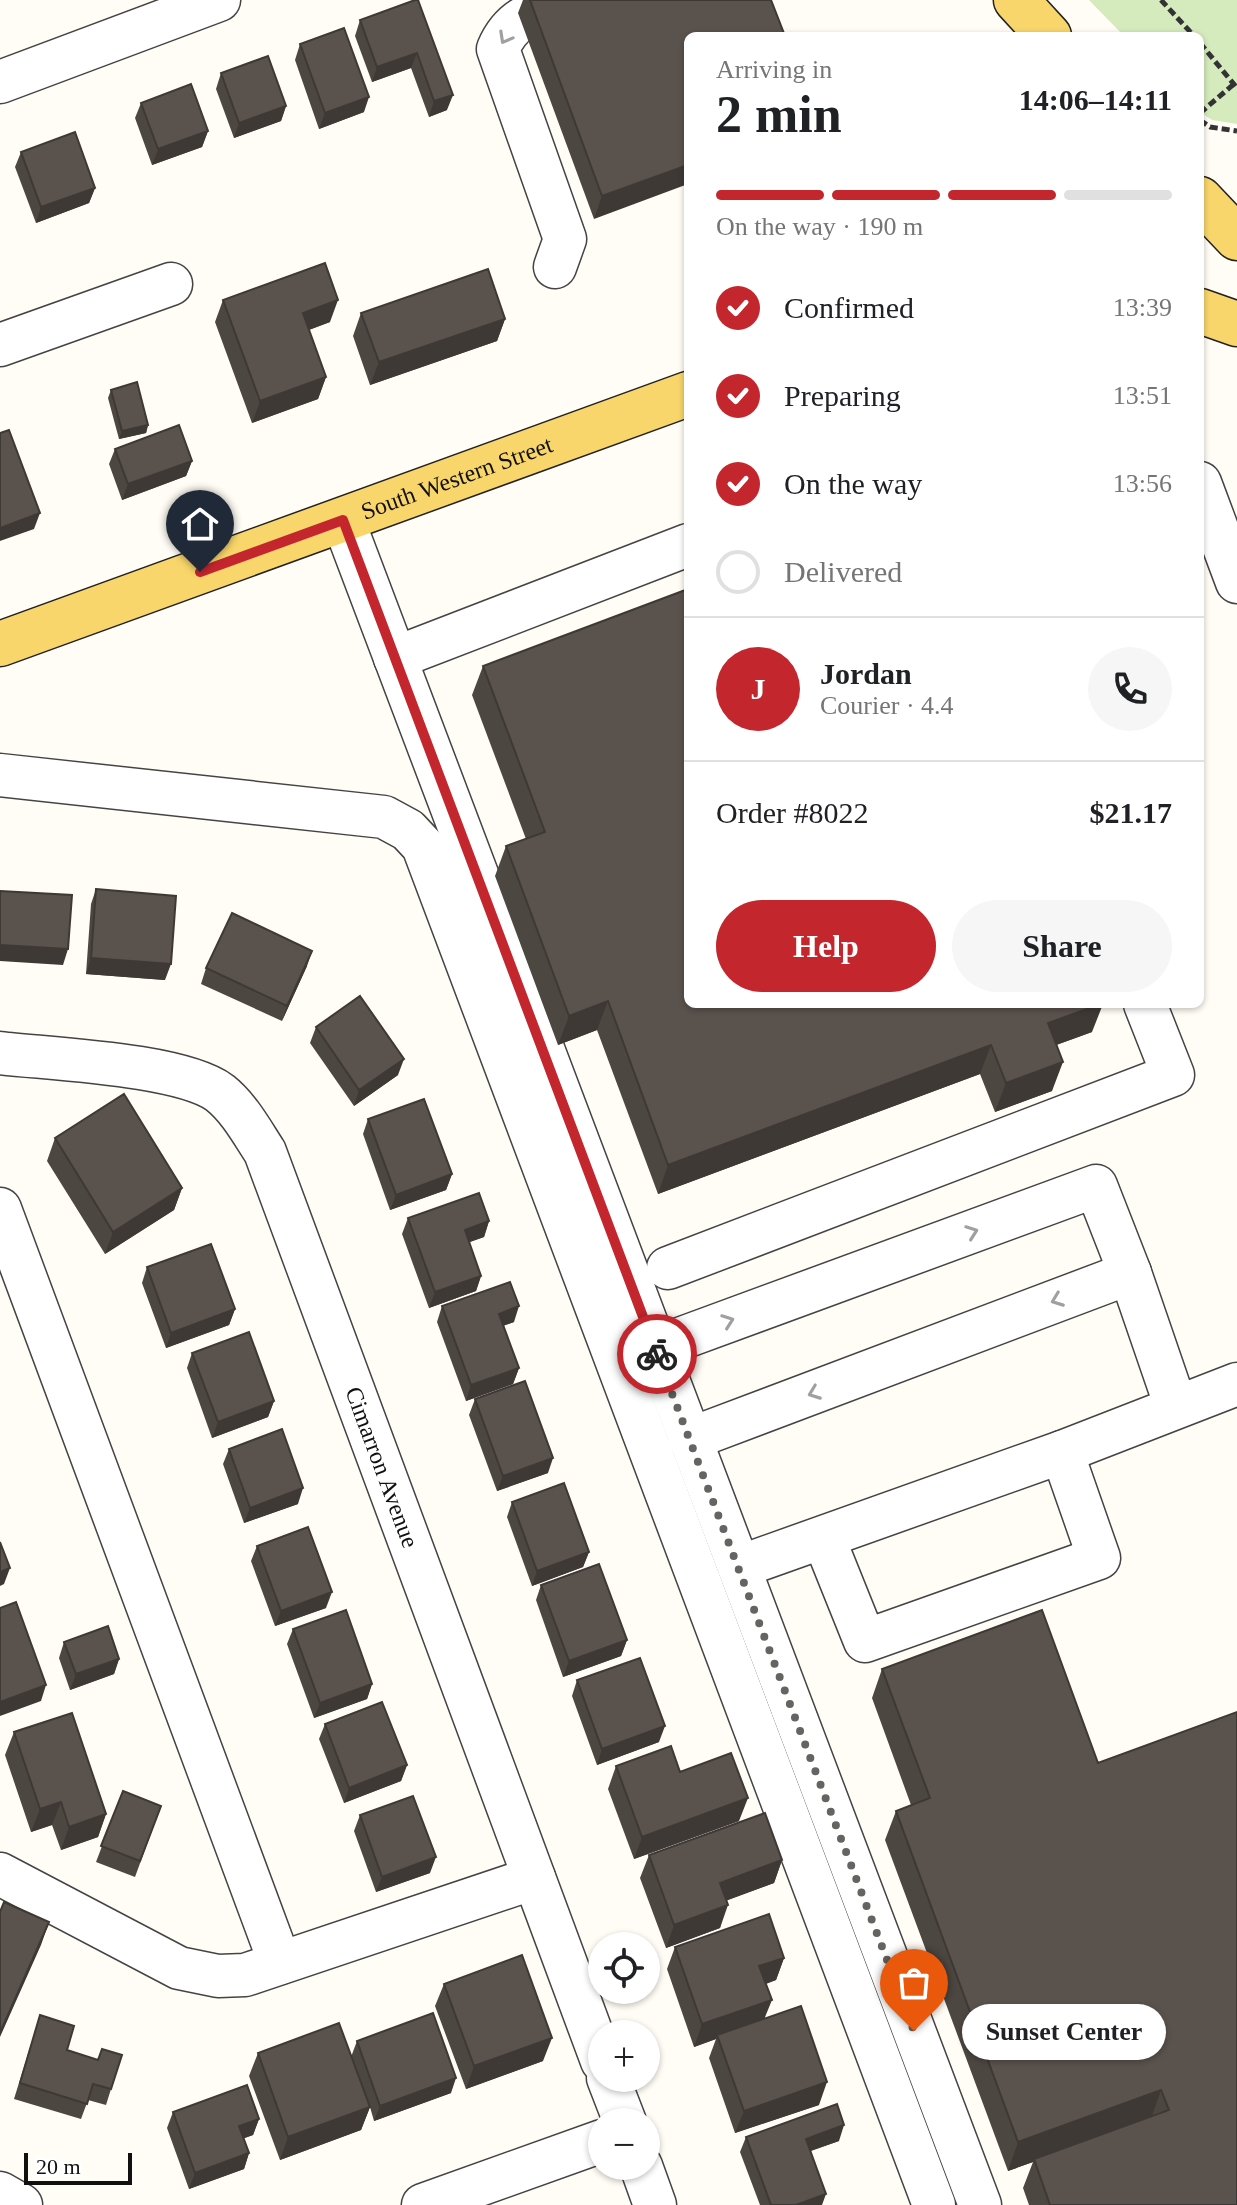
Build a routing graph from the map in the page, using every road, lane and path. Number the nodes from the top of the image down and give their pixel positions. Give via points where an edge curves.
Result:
1 (219, 0) edge
2 (570, 0) edge
3 (1016, 0) edge
4 (1161, 0) edge
5 (1045, 32) edge
6 (1190, 32) edge
7 (1204, 48) edge
8 (0, 82) edge
9 (1236, 86) edge
10 (1204, 110) edge
11 (1204, 123) edge
12 (1210, 127) junction
13 (1204, 129) edge
14 (1237, 131) edge
15 (1211, 202) edge
16 (1237, 238) edge
17 (555, 267) dead end
18 (171, 284) dead end
19 (1204, 312) edge
20 (1237, 324) edge
21 (0, 345) edge
22 (684, 395) edge
23 (1204, 493) edge
24 (343, 520) junction
25 (684, 547) edge
26 (1237, 580) edge
27 (0, 644) edge
28 (395, 658) junction
29 (0, 775) edge
30 (1147, 1008) edge
31 (0, 1053) edge
32 (0, 1209) edge
33 (668, 1268) dead end
34 (1130, 1273) junction
35 (655, 1348) junction
36 (1237, 1384) edge
37 (1176, 1407) junction
38 (690, 1439) junction
39 (1062, 1452) junction
40 (824, 1539) junction
41 (739, 1567) junction
42 (0, 1874) edge
43 (534, 1878) junction
44 (280, 1963) junction
45 (588, 2023) edge
46 (588, 2146) edge
47 (646, 2180) edge
48 (0, 2193) edge
49 (21, 2205) edge
50 (423, 2205) edge
51 (655, 2205) edge
52 (934, 2205) edge
53 (980, 2205) edge

1 - 8 street
2 -> 17 street via 520,19 505,32 498,49 565,239
3 - 5 main road
4 - 6 path
7 - 9 path
9 - 10 path
11 - 12 path
12 - 13 path
12 - 14 path
15 - 16 main road
18 - 21 street
19 - 20 main road
22 - 24 main road, South Western Street
23 - 26 street
24 - 27 main road, South Western Street
24 - 28 street
25 - 28 street
28 - 35 street
29 - 52 street via 384,817 423,846
30 - 33 street via 1173,1075
31 - 43 street, Cimarron Avenue via 143,1069 185,1079 219,1093 246,1122 265,1152
32 - 44 street
35 -> 34 street via 1096,1186
34 - 37 street
34 -> 38 street
35 - 38 street
36 - 37 street
37 - 39 street
38 - 41 street
39 - 40 street
39 - 40 street via 1099,1558 865,1641
40 - 41 street
41 - 53 street
42 - 44 street via 179,1968 245,1975
43 - 44 street
43 - 45 street, Cimarron Avenue
46 - 50 street
47 - 51 street
48 - 49 street

